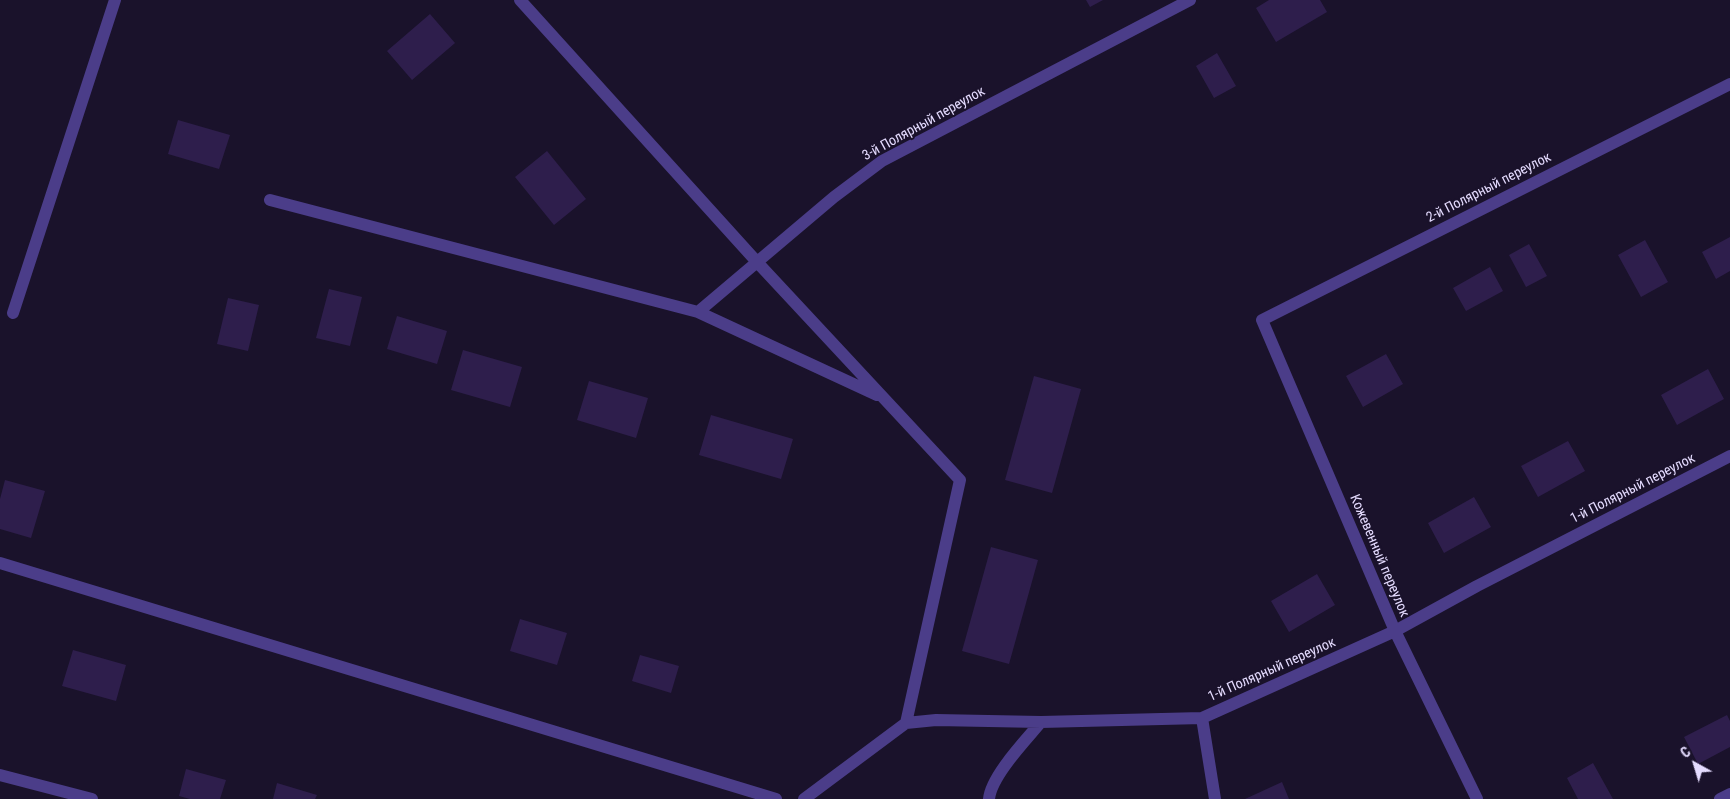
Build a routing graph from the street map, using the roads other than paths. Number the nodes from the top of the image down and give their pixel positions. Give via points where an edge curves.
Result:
1 (115, 0) edge
2 (520, 0) edge
3 (1190, 0) edge
4 (1730, 84) edge
5 (270, 200) dead end
6 (757, 262) junction
7 (698, 312) junction
8 (13, 313) dead end
9 (1262, 320) joint
10 (884, 398) junction
11 (1730, 456) edge
12 (0, 562) edge
13 (1395, 631) junction
14 (1202, 718) junction
15 (1041, 722) junction
16 (906, 723) junction
17 (0, 775) edge
18 (1730, 794) edge
19 (92, 799) edge
20 (776, 799) edge
21 (804, 799) edge
22 (990, 799) edge
23 (1215, 799) edge
24 (1477, 799) edge
25 (1720, 799) edge

1 - 8 street
2 - 6 street
3 - 6 street, 3-й Полярный переулок via 882,161
4 - 9 street, 2-й Полярный переулок
5 - 7 street
6 - 7 street, 3-й Полярный переулок
6 - 10 street
7 - 10 street
9 - 13 street, Кожевенный переулок
10 - 16 street via 960,480
11 - 13 street, 1-й Полярный переулок
12 - 20 street
13 - 14 street, 1-й Полярный переулок
13 - 24 street, Кожевенный переулок
14 - 15 street, 1-й Полярный переулок
14 - 23 street
15 - 16 street, 1-й Полярный переулок via 936,720
15 - 22 street via 1003,768
16 - 21 street
17 - 19 street
18 - 25 street

